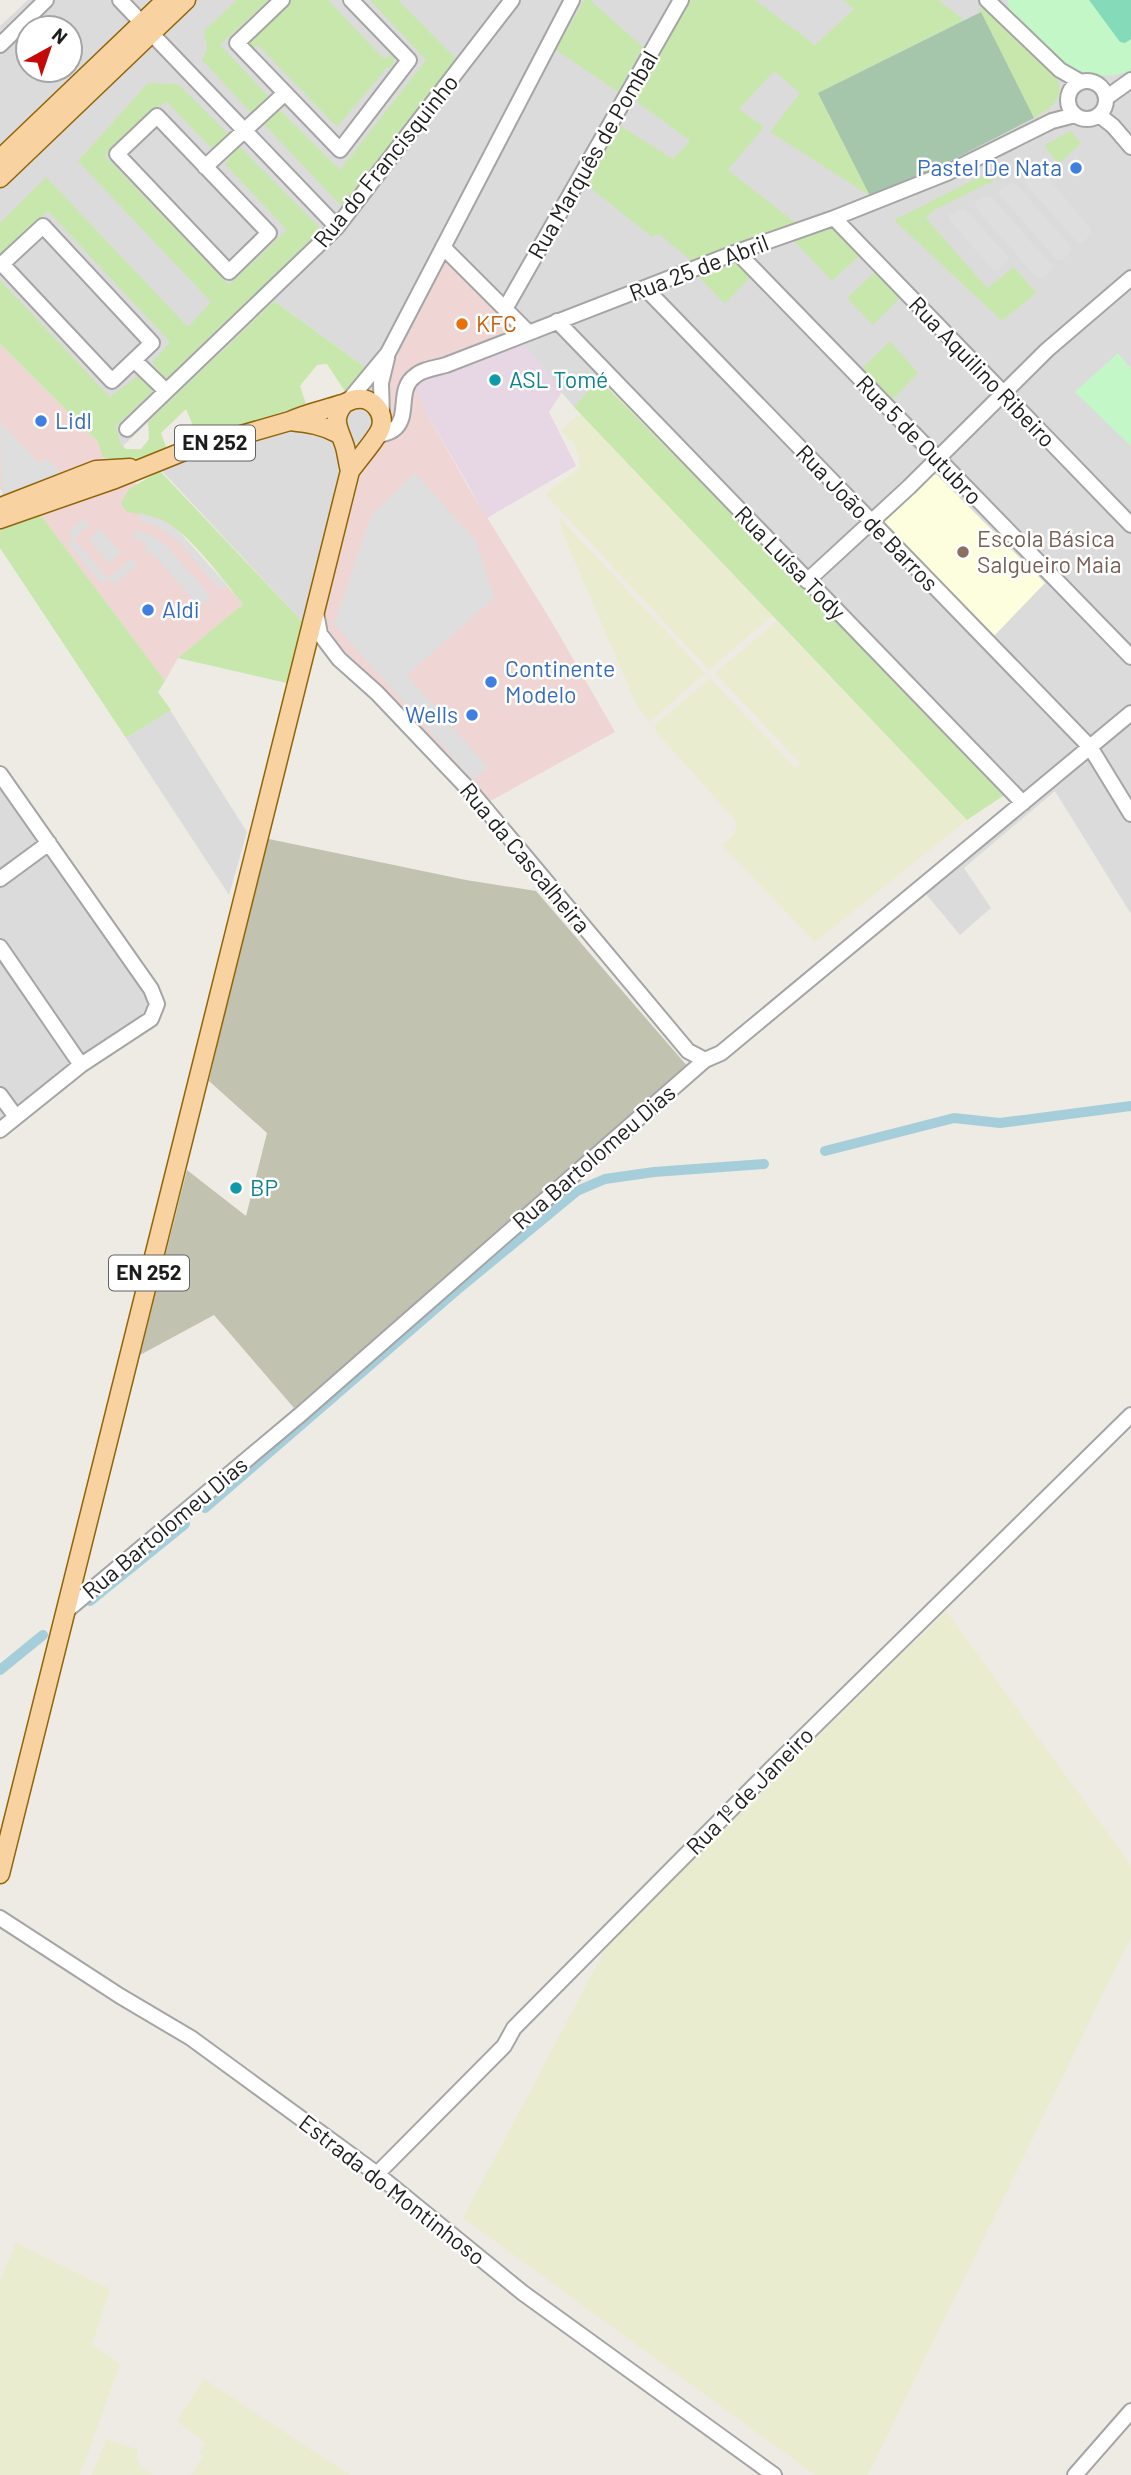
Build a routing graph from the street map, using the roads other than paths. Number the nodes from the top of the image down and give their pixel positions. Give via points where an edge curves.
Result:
1 (46, 0) edge
2 (120, 0) edge
3 (166, 0) edge
4 (186, 0) edge
5 (282, 0) edge
6 (351, 0) edge
7 (512, 0) edge
8 (572, 0) edge
9 (681, 0) edge
10 (988, 0) edge
11 (147, 28) junction
12 (0, 45) edge
13 (1130, 80) edge
14 (1103, 92) junction
15 (285, 93) junction
16 (1074, 98) junction
17 (1099, 115) junction
18 (245, 131) junction
19 (1131, 147) edge
20 (0, 159) edge
21 (205, 167) junction
22 (0, 178) edge
23 (834, 218) junction
24 (337, 227) junction
25 (443, 247) junction
26 (737, 252) junction
27 (1131, 278) edge
28 (646, 289) junction
29 (505, 309) junction
30 (557, 321) junction
31 (528, 332) junction
32 (388, 354) junction
33 (134, 360) junction
34 (166, 391) junction
35 (1004, 394) junction
36 (347, 402) junction
37 (290, 421) junction
38 (127, 429) dead end
39 (377, 433) junction
40 (340, 436) junction
41 (938, 459) junction
42 (140, 467) junction
43 (350, 471) junction
44 (0, 508) edge
45 (0, 519) edge
46 (871, 523) junction
47 (1131, 525) edge
48 (807, 581) junction
49 (316, 609) junction
50 (1131, 657) edge
51 (339, 659) junction
52 (302, 665) junction
53 (1131, 713) edge
54 (1090, 747) junction
55 (0, 774) edge
56 (1023, 803) junction
57 (1131, 814) edge
58 (49, 843) junction
59 (0, 878) edge
60 (0, 947) edge
61 (705, 1060) junction
62 (82, 1065) junction
63 (0, 1095) edge
64 (16, 1117) junction
65 (0, 1130) edge
66 (1131, 1415) edge
67 (65, 1612) junction
68 (0, 1874) edge
69 (0, 1918) edge
70 (377, 2174) junction
71 (1131, 2411) edge
72 (774, 2475) edge
73 (1075, 2475) edge

1 - 12 street
2 - 11 street
3 - 11 main road
4 - 11 main road
5 - 15 street via 237,43
6 - 15 street via 409,60 340,150
7 - 24 street, Rua do Francisquinho
8 - 25 street
9 - 29 street, Rua Marquês de Pombal
10 - 16 street via 1060,70
11 - 18 street
11 - 20 main road
11 - 22 main road
13 - 14 street
14 - 16 street via 1091,81
14 - 17 street via 1105,107
15 - 18 street
16 - 17 street via 1087,119
16 - 23 street, Rua 25 de Abril via 1052,121 947,173
17 - 19 street
18 - 21 street
18 - 24 street
21 - 21 street via 269,233 229,272 117,154 157,116
23 - 26 street, Rua 25 de Abril
23 - 35 street, Rua Aquilino Ribeiro
24 - 34 street, Rua do Francisquinho
25 - 29 street
25 - 32 street
26 - 28 street, Rua 25 de Abril
26 - 41 street, Rua 5 de Outubro
27 - 35 street
28 - 30 street, Rua 25 de Abril
28 - 46 street, Rua João de Barros
29 - 31 street
30 - 31 street, Rua 25 de Abril
30 - 48 street, Rua Luísa Tody
31 - 39 street, Rua 25 de Abril via 415,375 404,391 400,422 394,429
32 - 36 street
32 - 39 street
33 - 33 street via 152,344 43,226 2,264 112,381
33 - 34 street
34 - 38 street, Rua do Francisquinho
35 - 41 street
35 - 47 street, Rua Aquilino Ribeiro
36 - 37 main road
36 - 39 main road via 371,402 380,412
36 - 40 main road, EN 252 via 336,418
37 - 40 main road via 328,428
37 - 42 main road, EN 252
39 - 40 main road via 361,445
39 - 43 main road, EN 252
40 - 43 main road, EN 252
41 - 46 street
41 - 50 street, Rua 5 de Outubro
42 - 44 main road, EN 252 via 96,470
42 - 45 main road, EN 252
43 - 49 main road, EN 252
46 - 48 street
46 - 54 street, Rua João de Barros
48 - 56 street, Rua Luísa Tody
49 - 51 street, Rua da Cascalheira via 320,634
49 - 52 main road, EN 252
51 - 52 street via 315,653
51 - 61 street, Rua da Cascalheira via 472,794 688,1051
52 - 67 main road, EN 252
53 - 54 street, Rua Bartolomeu Dias
54 - 56 street, Rua Bartolomeu Dias
54 - 57 street, Rua João de Barros
55 - 58 street
56 - 61 street, Rua Bartolomeu Dias via 721,1053
58 - 59 street
58 - 62 street via 157,1004 151,1019
60 - 62 street
61 - 67 street, Rua Bartolomeu Dias via 301,1414
62 - 64 street
63 - 64 street
64 - 65 street
66 - 70 street, Rua 1º de Janeiro via 766,1774 514,2028 504,2046
67 - 68 main road, EN 252
69 - 70 street, Estrada do Montinhoso via 191,2038
70 - 72 street, Estrada do Montinhoso via 523,2292
71 - 73 street

